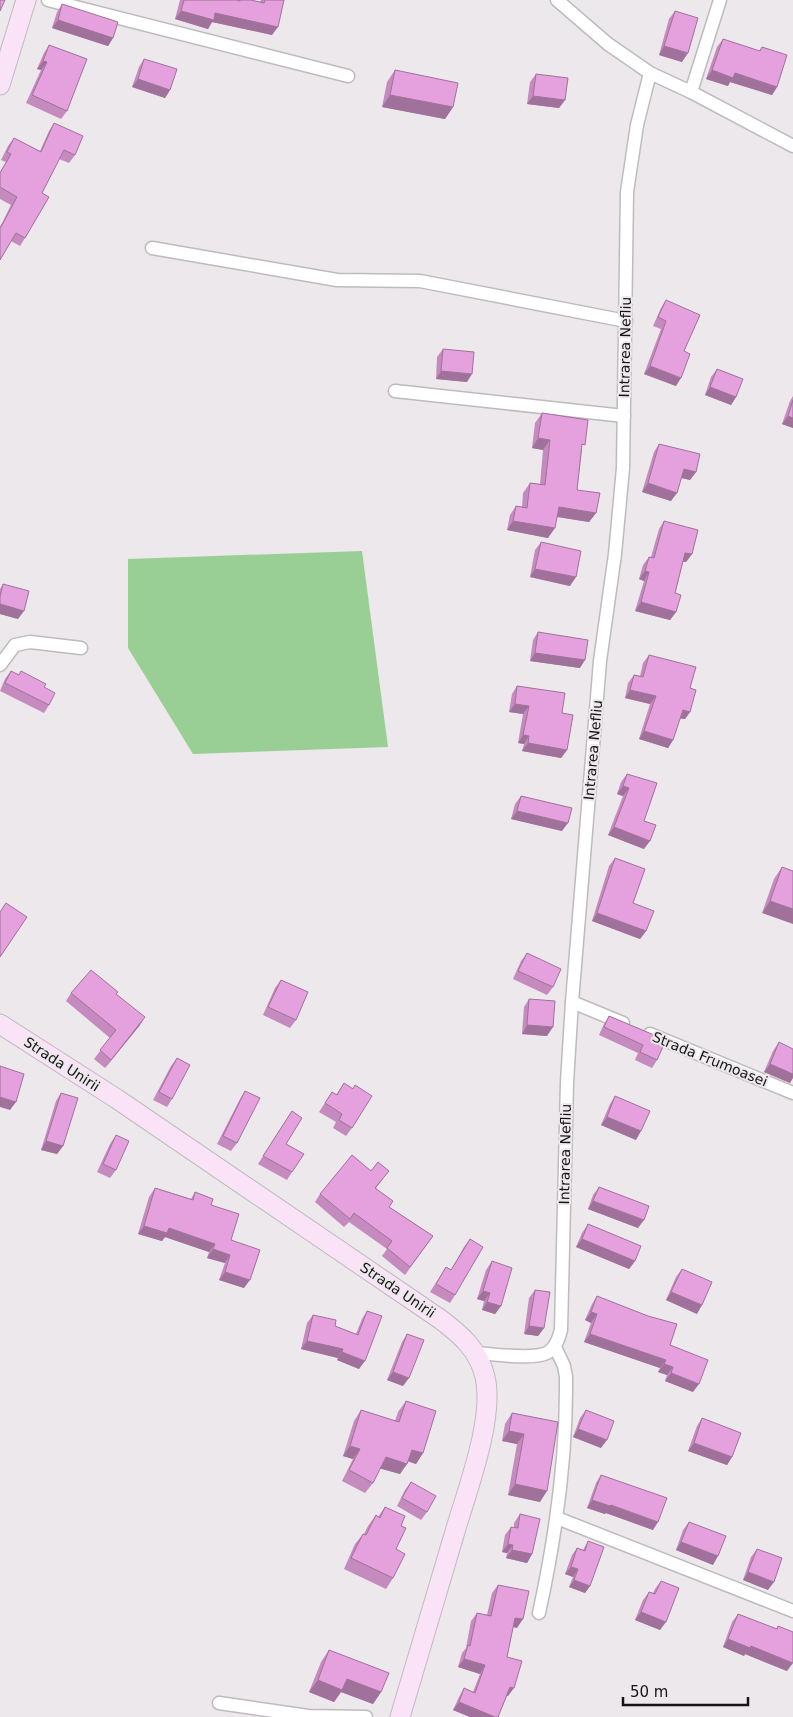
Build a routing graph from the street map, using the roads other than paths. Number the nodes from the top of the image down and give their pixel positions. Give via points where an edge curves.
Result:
1 (26, 0) edge
2 (48, 0) edge
3 (557, 0) edge
4 (720, 0) edge
5 (650, 74) junction
6 (348, 76) dead end
7 (0, 85) edge
8 (691, 92) junction
9 (793, 146) edge
10 (152, 248) dead end
11 (626, 321) junction
12 (395, 391) dead end
13 (624, 416) junction
14 (81, 648) dead end
15 (0, 664) edge
16 (572, 1002) junction
17 (0, 1024) edge
18 (793, 1093) edge
19 (555, 1347) junction
20 (476, 1353) junction
21 (557, 1518) junction
22 (793, 1611) edge
23 (539, 1613) dead end
24 (219, 1703) dead end
25 (366, 1717) edge
26 (400, 1717) edge

1 - 7 main road
2 - 6 street
3 - 5 street via 608,44
4 - 8 street
5 - 8 street
5 - 11 street, Intrarea Nefliu via 637,125 628,192
8 - 9 street
10 - 11 street via 337,280 420,281
11 - 13 street, Intrarea Nefliu
12 - 13 street
13 - 16 street, Intrarea Nefliu via 623,468 600,661
14 - 15 street via 30,642 15,645
16 - 18 street, Strada Frumoasei
16 - 19 street, Intrarea Nefliu via 561,1330
17 - 20 main road, Strada Unirii via 117,1099 440,1318
19 - 20 street via 539,1354
19 - 21 street via 566,1377
20 - 26 main road, Strada Unirii via 485,1376 487,1410 476,1461
21 - 22 street
21 - 23 street
24 - 25 street via 308,1716

